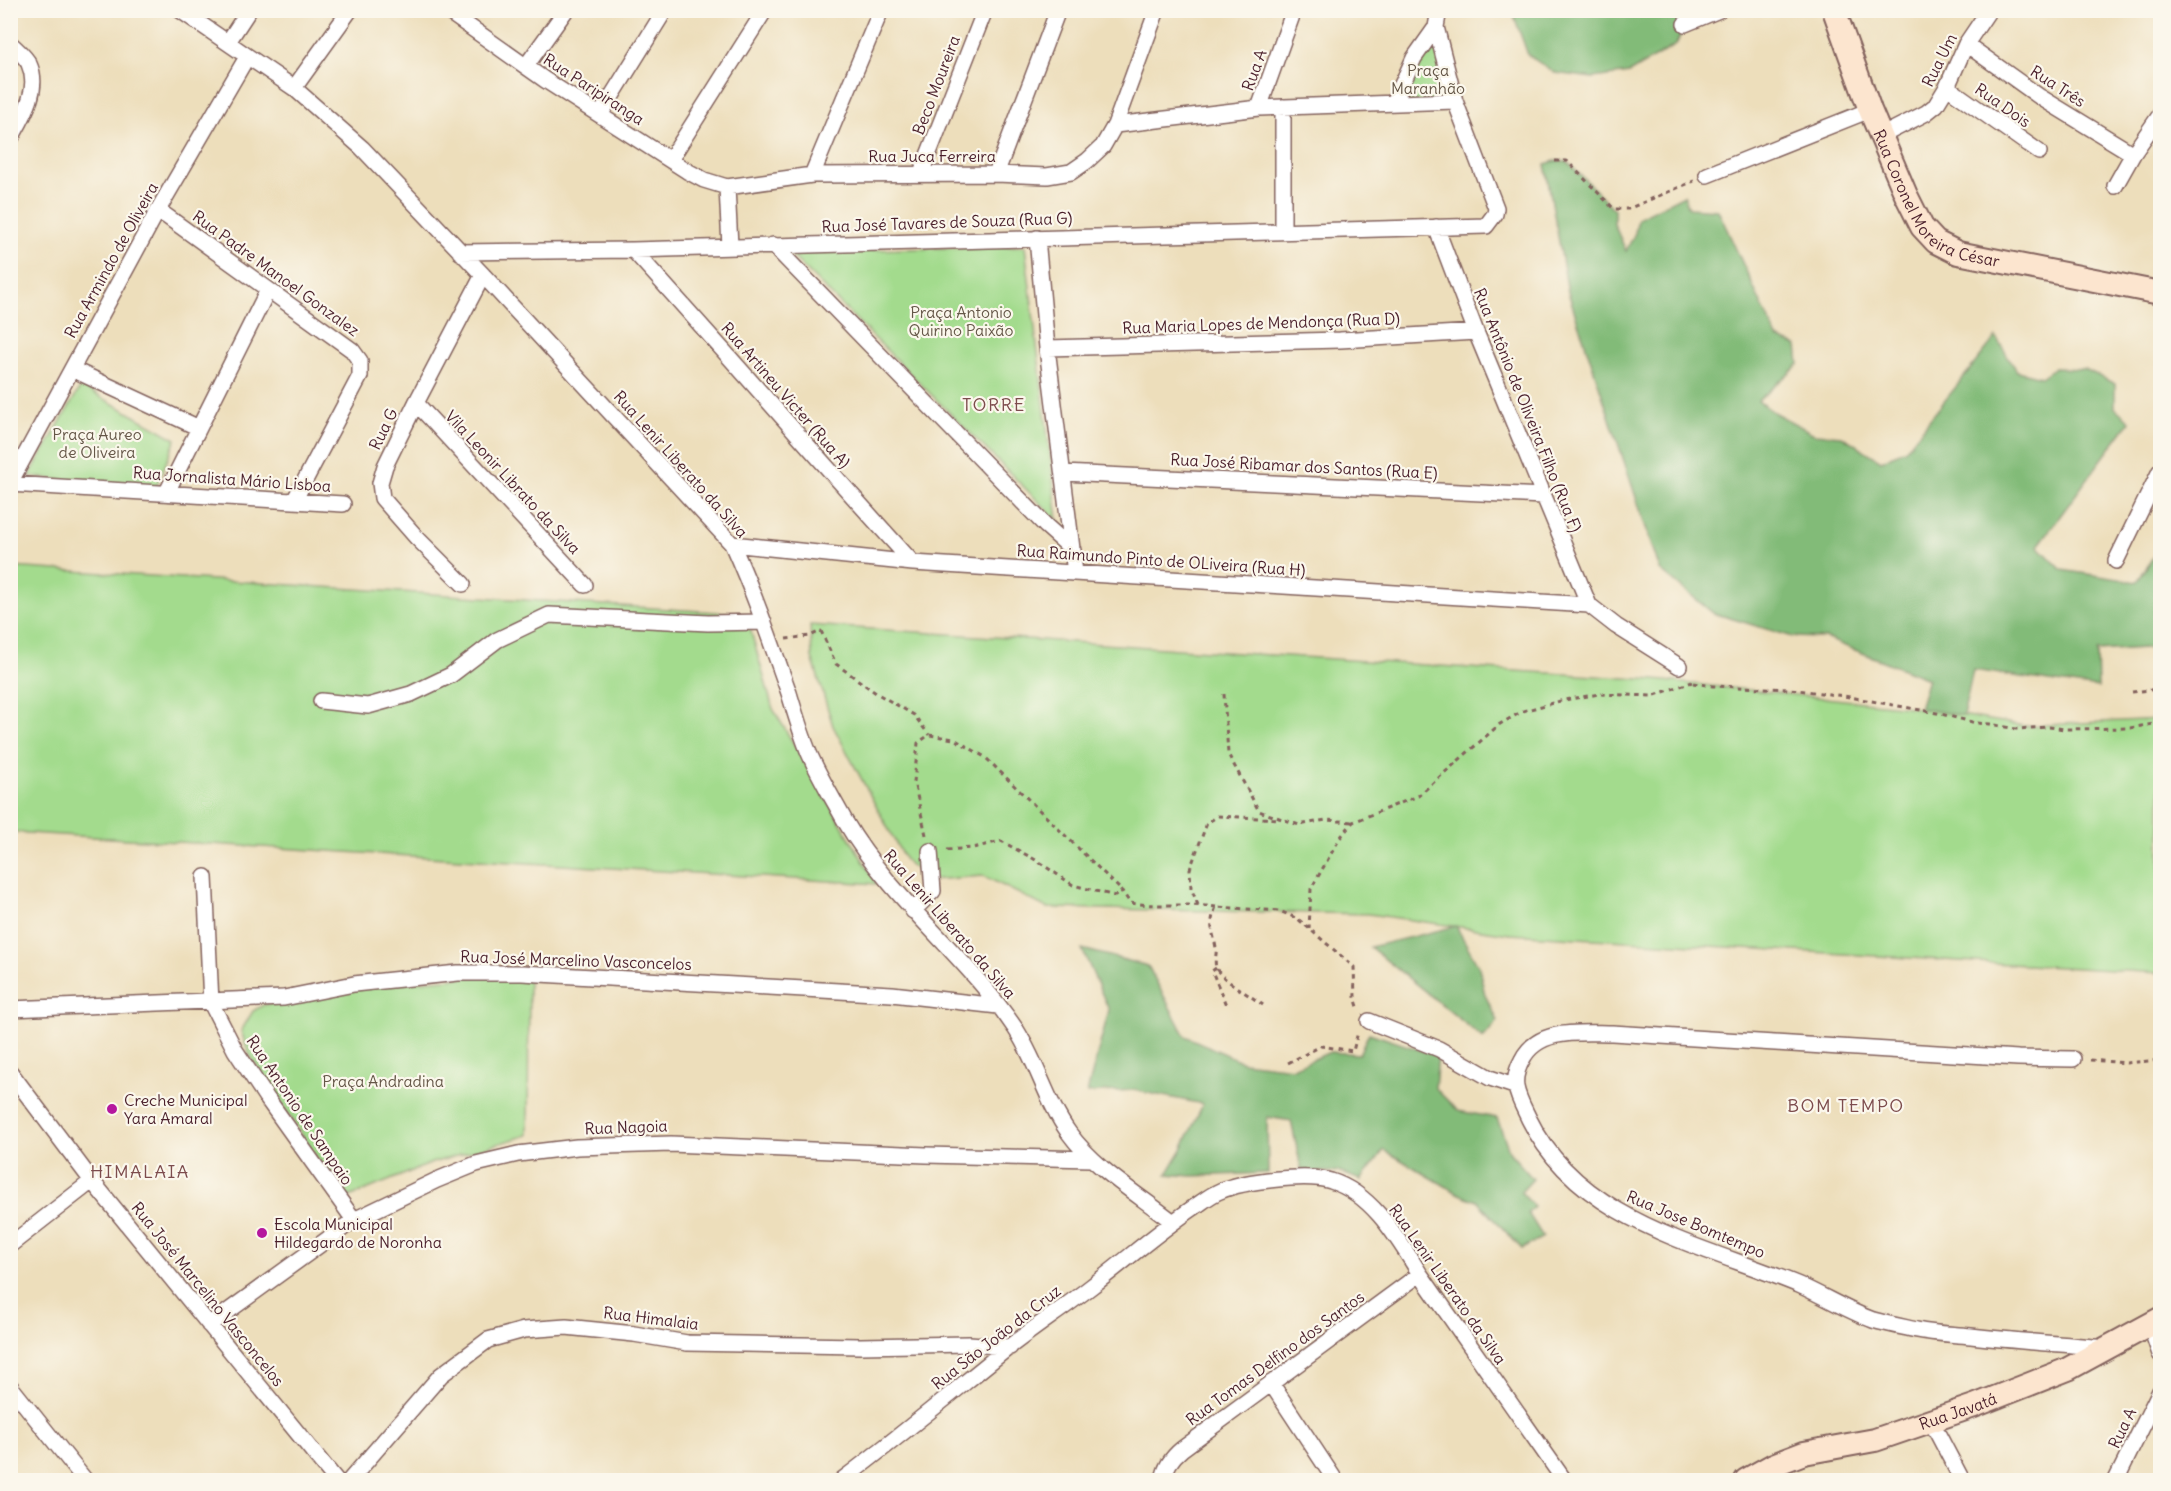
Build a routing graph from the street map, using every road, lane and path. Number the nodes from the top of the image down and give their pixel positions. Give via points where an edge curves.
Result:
1 (180, 10) edge
2 (249, 10) edge
3 (350, 10) edge
4 (446, 10) edge
5 (566, 10) edge
6 (665, 10) edge
7 (765, 10) edge
8 (881, 10) edge
9 (985, 10) edge
10 (1058, 10) edge
11 (1157, 10) edge
12 (1294, 10) edge
13 (1719, 10) edge
14 (1834, 10) edge
15 (1989, 10) edge
16 (1439, 11) edge
17 (1685, 24) dead end
18 (1436, 27) junction
19 (228, 42) junction
20 (10, 43) edge
21 (1966, 44) junction
22 (247, 57) junction
23 (526, 66) junction
24 (1947, 87) junction
25 (294, 88) junction
26 (1455, 101) junction
27 (1394, 102) junction
28 (1284, 107) junction
29 (1259, 108) junction
30 (1870, 110) junction
31 (600, 115) junction
32 (2160, 116) edge
33 (1115, 125) junction
34 (1881, 136) junction
35 (10, 140) edge
36 (2039, 152) dead end
37 (2133, 154) junction
38 (670, 160) junction
39 (1555, 161) dead end
40 (921, 173) junction
41 (996, 174) junction
42 (812, 175) junction
43 (1707, 176) joint
44 (2115, 186) dead end
45 (727, 187) junction
46 (158, 210) junction
47 (1436, 227) junction
48 (1283, 232) junction
49 (1037, 238) junction
50 (773, 245) junction
51 (730, 246) junction
52 (633, 250) junction
53 (460, 252) junction
54 (483, 275) junction
55 (268, 290) junction
56 (2160, 293) edge
57 (1476, 332) junction
58 (1047, 348) junction
59 (72, 369) junction
60 (416, 404) junction
61 (199, 428) junction
62 (2160, 471) edge
63 (1063, 473) junction
64 (10, 484) edge
65 (166, 492) junction
66 (1543, 496) junction
67 (294, 501) junction
68 (343, 504) dead end
69 (732, 544) junction
70 (1073, 550) junction
71 (2116, 561) dead end
72 (913, 563) junction
73 (1075, 573) junction
74 (463, 584) dead end
75 (585, 585) dead end
76 (1589, 605) junction
77 (764, 622) junction
78 (771, 642) junction
79 (1679, 666) joint
80 (1692, 682) junction
81 (2160, 689) edge
82 (2132, 692) dead end
83 (1224, 693) dead end
84 (321, 701) dead end
85 (2160, 723) edge
86 (929, 735) junction
87 (1284, 819) junction
88 (1353, 822) junction
89 (930, 854) junction
90 (205, 877) dead end
91 (1122, 891) junction
92 (1198, 905) junction
93 (1216, 907) junction
94 (913, 911) junction
95 (1309, 929) junction
96 (1216, 968) junction
97 (211, 1003) junction
98 (1226, 1005) dead end
99 (1263, 1005) dead end
100 (998, 1006) junction
101 (13, 1014) edge
102 (1365, 1021) junction
103 (2073, 1059) joint
104 (2160, 1060) edge
105 (1288, 1063) dead end
106 (10, 1072) edge
107 (1514, 1086) junction
108 (1091, 1159) junction
109 (92, 1181) junction
110 (354, 1220) junction
111 (1173, 1222) junction
112 (10, 1245) edge
113 (1420, 1274) junction
114 (2155, 1322) edge
115 (209, 1325) junction
116 (1010, 1347) junction
117 (2107, 1348) junction
118 (2160, 1354) edge
119 (1271, 1383) junction
120 (10, 1386) edge
121 (2160, 1391) edge
122 (1931, 1421) junction
123 (86, 1480) edge
124 (336, 1480) edge
125 (350, 1480) edge
126 (842, 1480) edge
127 (1163, 1480) edge
128 (1335, 1480) edge
129 (1564, 1480) edge
130 (1746, 1480) edge
131 (1962, 1480) edge
132 (2116, 1480) edge

1 - 19 street, Rua Lenir Liberato da Silva
2 - 19 street
3 - 25 street
4 - 23 street, Rua Paripiranga
5 - 23 street
6 - 31 street
7 - 38 street
8 - 42 street
9 - 40 street, Beco Moureira
10 - 41 street
11 - 33 street, Rua Juca Ferreira
12 - 29 street, Rua A
13 - 17 street
14 - 30 street, Rua Coronel Moreira César
15 - 21 street, Rua Um
16 - 18 street
18 - 26 street
18 - 27 street via 1414,58
19 - 22 street, Rua Lenir Liberato da Silva
20 - 35 street via 29,64 33,85 27,109
21 - 24 street, Rua Um
21 - 37 street, Rua Três via 2040,97
22 - 25 street, Rua Lenir Liberato da Silva
22 - 46 street, Rua Armindo de Oliveira
23 - 31 street, Rua Paripiranga
24 - 34 street, Rua Um via 1926,113
24 - 36 street, Rua Dois
25 - 53 street, Rua Lenir Liberato da Silva via 362,148
26 - 27 street
26 - 47 street, Rua José Tavares de Souza (Rua G) via 1494,201 1495,214 1486,226
27 - 28 street
28 - 29 street
28 - 48 street
29 - 33 street
30 - 34 street, Rua Coronel Moreira César
30 - 43 street
31 - 38 street, Rua Paripiranga
32 - 37 street
33 - 41 street, Rua Juca Ferreira via 1103,146 1071,172 1047,176
34 - 56 street, Rua Coronel Moreira César via 1922,227 1936,242 1958,253
37 - 44 street
38 - 45 street, Rua Paripiranga via 704,180
39 - 43 path via 1567,161 1614,209 1628,209
40 - 41 street, Rua Juca Ferreira
40 - 42 street, Rua Juca Ferreira
42 - 45 street, Rua Juca Ferreira
45 - 51 street
46 - 55 street, Rua Padre Manoel Gonzalez
46 - 59 street, Rua Armindo de Oliveira
47 - 48 street, Rua José Tavares de Souza (Rua G)
47 - 57 street, Rua Antônio de Oliveira Filho (Rua F)
48 - 49 street, Rua José Tavares de Souza (Rua G)
49 - 50 street, Rua José Tavares de Souza (Rua G)
49 - 58 street
50 - 51 street, Rua José Tavares de Souza (Rua G)
50 - 70 street
51 - 52 street, Rua José Tavares de Souza (Rua G)
52 - 53 street, Rua José Tavares de Souza (Rua G)
52 - 72 street, Rua Artineu Victer (Rua A)
53 - 54 street, Rua Lenir Liberato da Silva
54 - 60 street, Rua G
54 - 69 street, Rua Lenir Liberato da Silva
55 - 61 street
55 - 67 street, Rua Padre Manoel Gonzalez via 352,350 360,361 360,376
57 - 58 street, Rua Maria Lopes de Mendonça (Rua D)
57 - 66 street, Rua Antônio de Oliveira Filho (Rua F)
58 - 63 street
59 - 61 street
59 - 64 street, Rua Armindo de Oliveira
60 - 74 street, Rua G via 385,466 380,483 382,498
60 - 75 street, Vila Leonir Librato da Silva
61 - 65 street
62 - 71 street
63 - 66 street, Rua José Ribamar dos Santos (Rua E)
63 - 70 street
64 - 65 street, Rua Jornalista Mário Lisboa
65 - 67 street, Rua Jornalista Mário Lisboa
66 - 76 street, Rua Antônio de Oliveira Filho (Rua F)
67 - 68 street, Rua Jornalista Mário Lisboa
69 - 72 street, Rua Raimundo Pinto de OLiveira (Rua H)
69 - 77 street, Rua Lenir Liberato da Silva
70 - 73 street
72 - 73 street, Rua Raimundo Pinto de OLiveira (Rua H)
73 - 76 street, Rua Raimundo Pinto de OLiveira (Rua H)
76 - 79 street
77 - 78 street, Rua Lenir Liberato da Silva
77 - 84 street via 549,615 497,640 451,675 411,694 368,706
78 - 86 path via 821,632 836,664 914,715
78 - 94 street, Rua Lenir Liberato da Silva via 809,753 872,863
79 - 80 path
80 - 85 path via 1844,696 2016,729 2130,728
80 - 88 path via 1652,696 1599,694 1523,711 1500,724 1418,796
81 - 82 path
83 - 87 path via 1228,754 1259,811
86 - 89 path via 918,743 914,782
86 - 91 path via 954,739 985,757
87 - 88 path via 1299,825 1326,820
87 - 92 path via 1218,816 1207,823 1190,869 1191,888
88 - 95 path via 1311,889
89 - 91 path via 1001,841 1073,885 1115,896
89 - 94 street via 933,891
90 - 97 street, Rua Antonio de Sampaio
91 - 92 path via 1130,903
92 - 93 path
93 - 95 path via 1280,912 1298,919
93 - 96 path via 1211,919
94 - 100 street, Rua Lenir Liberato da Silva
95 - 102 path via 1354,967 1355,997
96 - 98 path via 1212,971
96 - 99 path via 1221,977
97 - 100 street, Rua José Marcelino Vasconcelos via 284,998 354,984 458,973 522,973 892,994
97 - 101 street, Rua José Marcelino Vasconcelos
97 - 110 street, Rua Antonio de Sampaio via 259,1088
100 - 108 street, Rua Lenir Liberato da Silva via 1029,1052 1069,1134
102 - 105 path via 1353,1051 1322,1046
102 - 107 street via 1439,1049 1482,1074
103 - 104 path via 2126,1063
103 - 107 street via 1568,1033 1533,1046 1517,1069
106 - 109 street, Rua José Marcelino Vasconcelos
107 - 117 street, Rua Jose Bomtempo via 1543,1143 1578,1183 1626,1216 1673,1237 1798,1285 1872,1319 1920,1331
108 - 110 street, Rua Nagoia via 671,1143 577,1147 476,1164
108 - 111 street, Rua Lenir Liberato da Silva
109 - 112 street
109 - 115 street, Rua José Marcelino Vasconcelos
110 - 115 street, Rua Nagoia
111 - 113 street, Rua Lenir Liberato da Silva via 1219,1191 1276,1180 1329,1180 1363,1198 1400,1242
111 - 116 street, Rua São João da Cruz
113 - 119 street, Rua Tomas Delfino dos Santos
113 - 129 street, Rua Lenir Liberato da Silva
114 - 117 street, Rua Javatá
114 - 118 street
115 - 124 street, Rua José Marcelino Vasconcelos
116 - 125 street, Rua Himalaia via 687,1342 566,1327 524,1330 488,1340 441,1375
116 - 126 street, Rua São João da Cruz
117 - 122 street, Rua Javatá via 2068,1369
119 - 127 street, Rua Tomas Delfino dos Santos via 1173,1456
119 - 128 street
120 - 123 street
121 - 132 street, Rua A
122 - 130 street, Rua Javatá via 1875,1440 1804,1453
122 - 131 street

